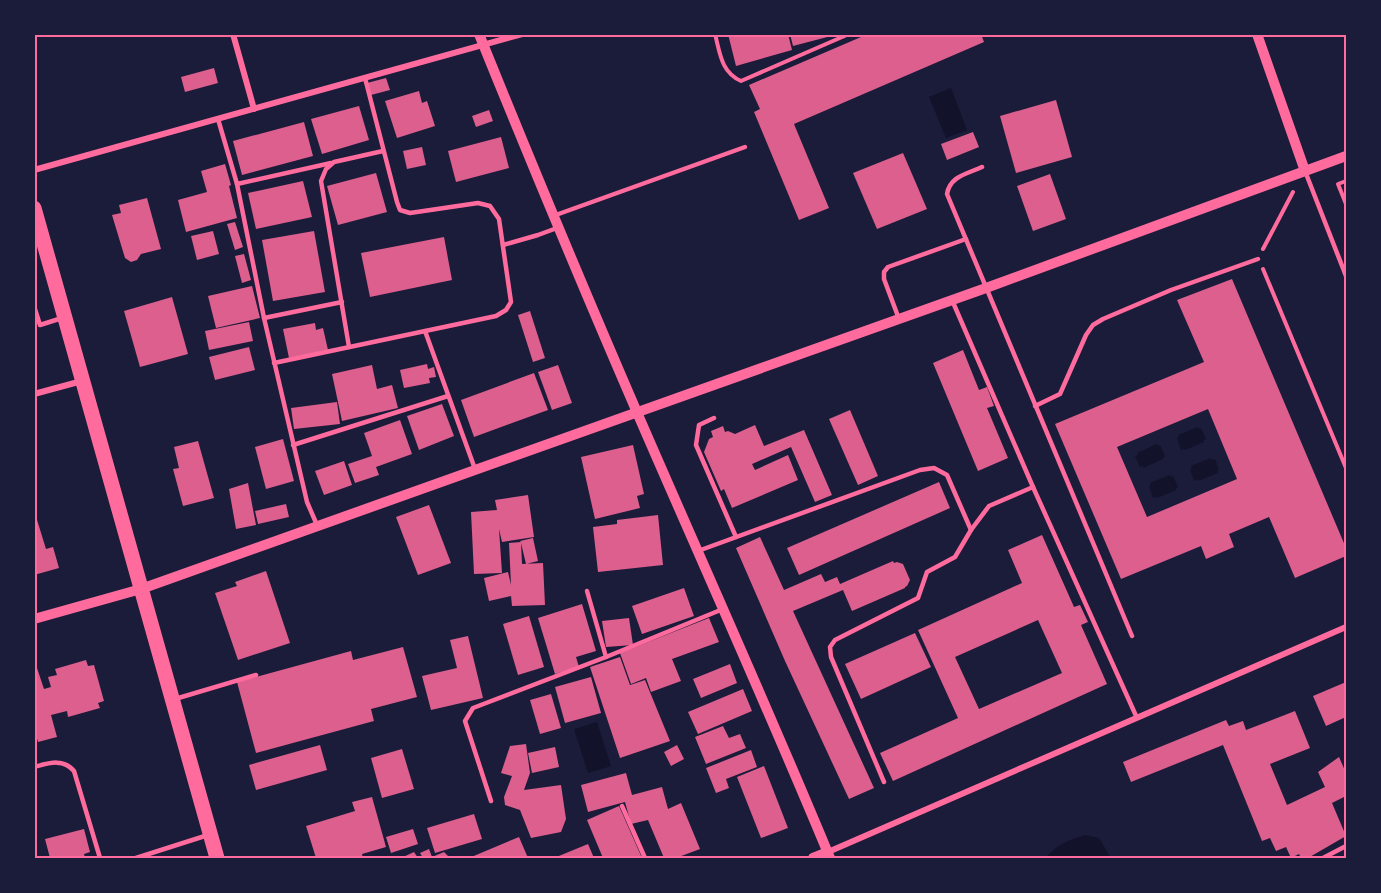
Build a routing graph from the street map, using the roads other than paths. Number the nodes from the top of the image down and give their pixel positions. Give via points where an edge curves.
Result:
1 (233, 34) edge
2 (522, 34) edge
3 (1257, 34) edge
4 (481, 40) edge
5 (365, 78) junction
6 (254, 109) junction
7 (218, 119) junction
8 (745, 147) dead end
9 (383, 151) junction
10 (1347, 156) edge
11 (334, 162) junction
12 (982, 167) dead end
13 (34, 171) edge
14 (1305, 171) junction
15 (237, 183) junction
16 (34, 208) edge
17 (553, 216) junction
18 (558, 227) junction
19 (966, 239) junction
20 (503, 245) junction
21 (1258, 259) road end
22 (1347, 276) edge
23 (986, 288) junction
24 (952, 300) junction
25 (342, 302) junction
26 (34, 306) edge
27 (65, 317) junction
28 (264, 318) junction
29 (899, 318) junction
30 (425, 331) junction
31 (349, 347) junction
32 (274, 363) junction
33 (83, 380) junction
34 (34, 394) edge
35 (448, 396) junction
36 (1035, 405) junction
37 (637, 411) junction
38 (714, 418) dead end
39 (293, 445) junction
40 (475, 470) junction
41 (1033, 487) junction
42 (317, 525) junction
43 (971, 530) junction
44 (736, 537) junction
45 (698, 551) junction
46 (141, 588) junction
47 (587, 591) dead end
48 (724, 609) junction
49 (34, 619) edge
50 (1347, 627) edge
51 (1132, 636) dead end
52 (606, 657) junction
53 (256, 675) dead end
54 (173, 700) junction
55 (1137, 718) junction
56 (34, 767) edge
57 (884, 782) dead end
58 (491, 801) dead end
59 (622, 806) dead end
60 (210, 834) junction
61 (1347, 846) edge
62 (829, 855) edge
63 (100, 858) edge
64 (136, 858) edge
65 (217, 858) edge
66 (645, 858) edge
67 (813, 858) edge
68 (1323, 858) edge

1 - 6 street
2 - 4 street
3 - 14 street
4 - 5 street
4 - 17 street
5 - 6 street
5 - 9 lane
6 - 7 street
7 - 13 street
7 - 15 lane
8 - 17 lane
9 - 11 lane
9 - 20 lane via 400,210 410,213 478,203 490,206 499,219
10 - 14 street
11 - 15 lane
11 - 25 lane via 321,181
12 - 19 lane via 952,181 948,187 947,194
14 - 22 lane
14 - 23 street
15 - 28 lane
16 - 27 main road
17 - 18 street
18 - 20 lane
18 - 37 street
19 - 23 lane
19 - 29 lane via 888,267 884,279
20 - 30 lane via 511,302 506,310 496,316
21 - 36 lane via 1093,325 1060,394
23 - 24 street
23 - 36 lane
24 - 29 street
24 - 41 lane
25 - 28 lane
25 - 31 lane
26 - 27 lane via 40,325
27 - 33 main road
28 - 32 lane
29 - 37 street
30 - 31 lane
30 - 35 lane
31 - 32 lane
32 - 39 lane
33 - 34 street
33 - 46 main road
35 - 39 lane
35 - 40 lane
36 - 51 lane
37 - 40 street
37 - 45 street
38 - 44 lane via 699,426 696,445
39 - 42 lane
40 - 42 street
41 - 43 lane via 989,506
41 - 55 lane
42 - 46 street
43 - 44 lane via 947,476 934,468
43 - 57 lane via 955,557 927,572 918,598 835,640 830,647
44 - 45 lane
45 - 48 street
46 - 49 street
46 - 54 main road
47 - 52 lane
48 - 52 lane
48 - 62 street
50 - 55 street
52 - 58 lane via 473,708 465,721
53 - 54 lane
54 - 60 main road
55 - 62 street
56 - 63 lane via 61,762 74,771
59 - 66 lane
60 - 64 lane
60 - 65 main road
61 - 68 lane
62 - 67 street

